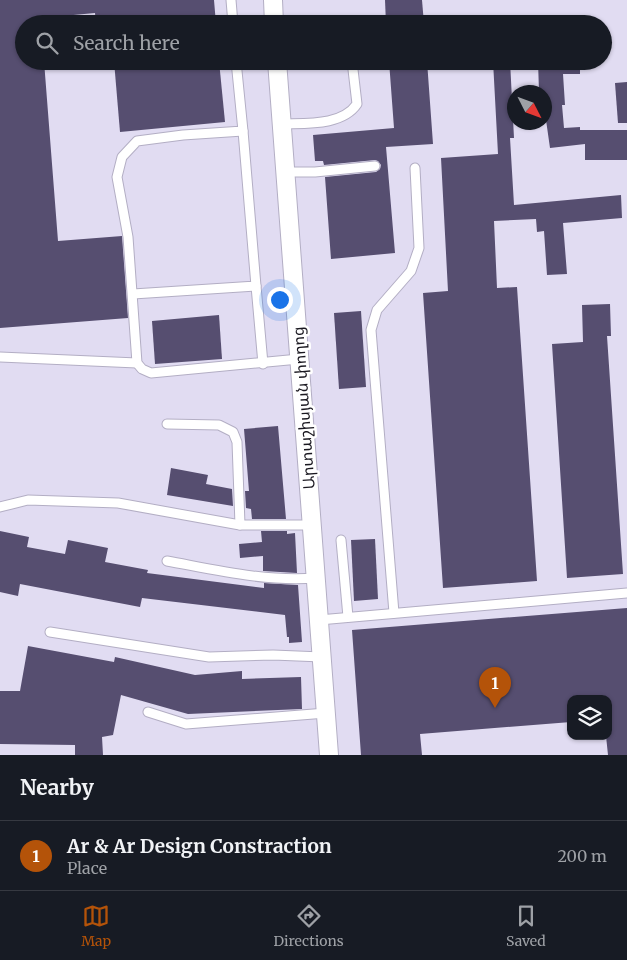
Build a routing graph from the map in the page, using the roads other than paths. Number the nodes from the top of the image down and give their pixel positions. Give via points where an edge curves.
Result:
1 (230, 0) edge
2 (273, 0) edge
3 (232, 15) edge
4 (274, 15) edge
5 (237, 70) edge
6 (278, 70) edge
7 (353, 70) edge
8 (282, 124) junction
9 (242, 131) junction
10 (375, 166) dead end
11 (414, 168) dead end
12 (286, 172) junction
13 (256, 286) junction
14 (132, 294) junction
15 (0, 357) edge
16 (300, 359) junction
17 (137, 363) junction
18 (263, 364) junction
19 (167, 424) dead end
20 (0, 507) edge
21 (240, 525) junction
22 (312, 526) junction
23 (341, 540) dead end
24 (167, 561) dead end
25 (316, 578) junction
26 (627, 593) edge
27 (394, 613) junction
28 (348, 617) junction
29 (319, 620) junction
30 (50, 632) dead end
31 (322, 657) junction
32 (148, 712) dead end
33 (326, 713) junction
34 (329, 755) edge

1 - 3 lane
2 - 4 street
5 - 9 lane
6 - 8 street, Արտաշիսյան փողոց
7 - 8 lane via 355,108 341,118
8 - 12 street, Արտաշիսյան փողոց
9 - 13 lane
9 - 14 lane via 183,134 137,141 122,156 117,176 128,237
10 - 12 lane
11 - 27 lane via 419,248 411,271 377,310 371,330
12 - 16 street, Արտաշիսյան փողոց
13 - 14 lane
13 - 18 lane
14 - 17 lane
15 - 17 lane
16 - 18 lane
16 - 22 street, Արտաշիսյան փողոց
17 - 18 lane via 151,373
19 - 21 lane via 219,425 233,432 238,442
20 - 21 lane via 28,500 118,503
21 - 22 lane
22 - 25 street, Արտաշիսյան փողոց
23 - 28 lane
24 - 25 lane via 228,573 296,580
25 - 29 street, Արտաշիսյան փողոց
26 - 27 lane
27 - 28 lane
28 - 29 lane
29 - 31 street, Արտաշիսյան փողոց
30 - 31 lane via 209,657
31 - 33 street, Արտաշիսյան փողոց
32 - 33 lane via 186,724
33 - 34 street, Արտաշիսյան փողոց

